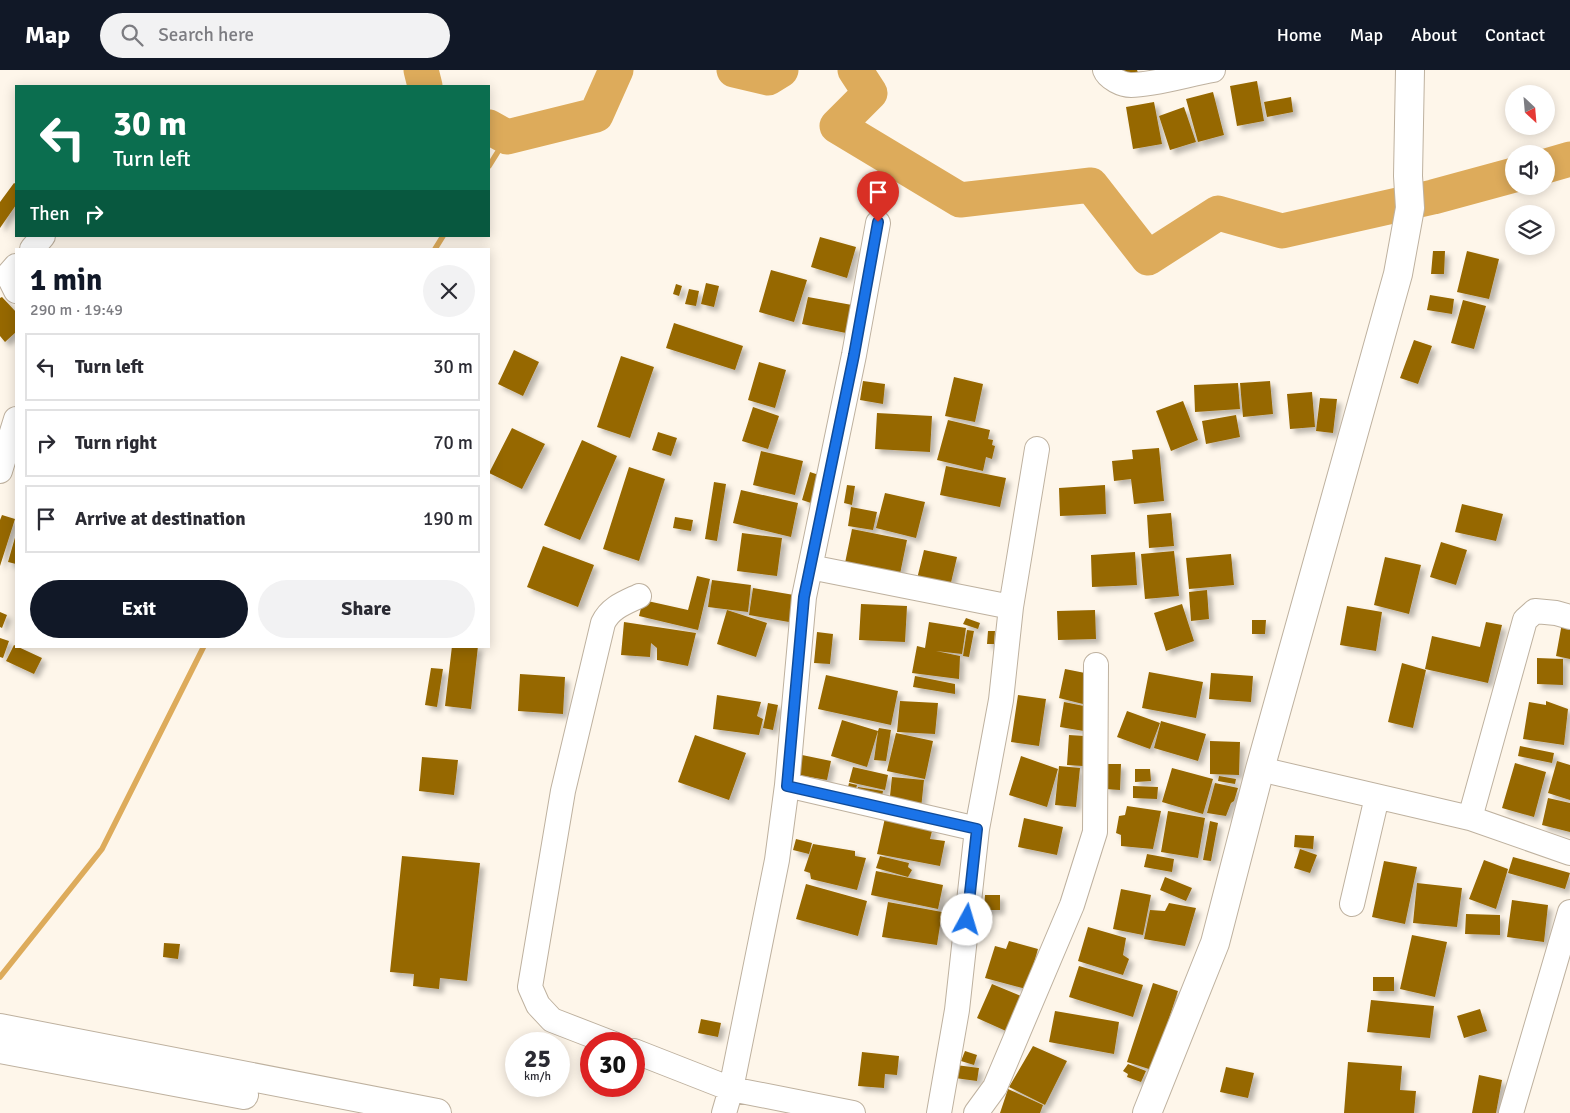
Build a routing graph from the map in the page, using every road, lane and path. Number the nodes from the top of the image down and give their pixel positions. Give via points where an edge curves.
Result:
1 (1105, 70) edge
2 (1213, 70) edge
3 (1410, 70) edge
4 (878, 222) dead end
5 (42, 237) edge
6 (33, 248) edge
7 (15, 422) edge
8 (1037, 449) dead end
9 (0, 471) edge
10 (810, 567) junction
11 (639, 596) dead end
12 (1011, 607) junction
13 (1570, 617) edge
14 (1096, 665) dead end
15 (1260, 769) junction
16 (787, 786) junction
17 (1377, 797) junction
18 (1470, 818) junction
19 (977, 829) junction
20 (1570, 853) edge
21 (1352, 904) dead end
22 (1570, 912) edge
23 (0, 1028) edge
24 (583, 1032) edge
25 (0, 1049) edge
26 (645, 1055) edge
27 (731, 1089) junction
28 (337, 1113) edge
29 (437, 1113) edge
30 (724, 1113) edge
31 (853, 1113) edge
32 (940, 1113) edge
33 (976, 1113) edge
34 (1147, 1113) edge
35 (1511, 1113) edge

1 - 2 street via 1118,81 1130,85
3 - 15 street via 1410,208 1398,274
4 - 10 street
5 - 6 street
7 - 9 street
8 - 12 street
10 - 12 street
10 - 16 street via 804,597
11 - 24 street via 619,605 603,623 563,791 530,986 538,1005 552,1020
12 - 19 street via 1001,700
13 - 18 street via 1535,611 1525,620
14 - 33 street via 1095,832 1072,905 996,1087
15 - 17 street
15 - 34 street via 1214,943
16 - 19 street
16 - 27 street via 777,860
17 - 18 street
17 - 21 street
18 - 20 street
19 - 32 street via 958,1010
22 - 35 street
23 - 29 street
25 - 28 street
26 - 27 street
27 - 30 street
27 - 31 street

